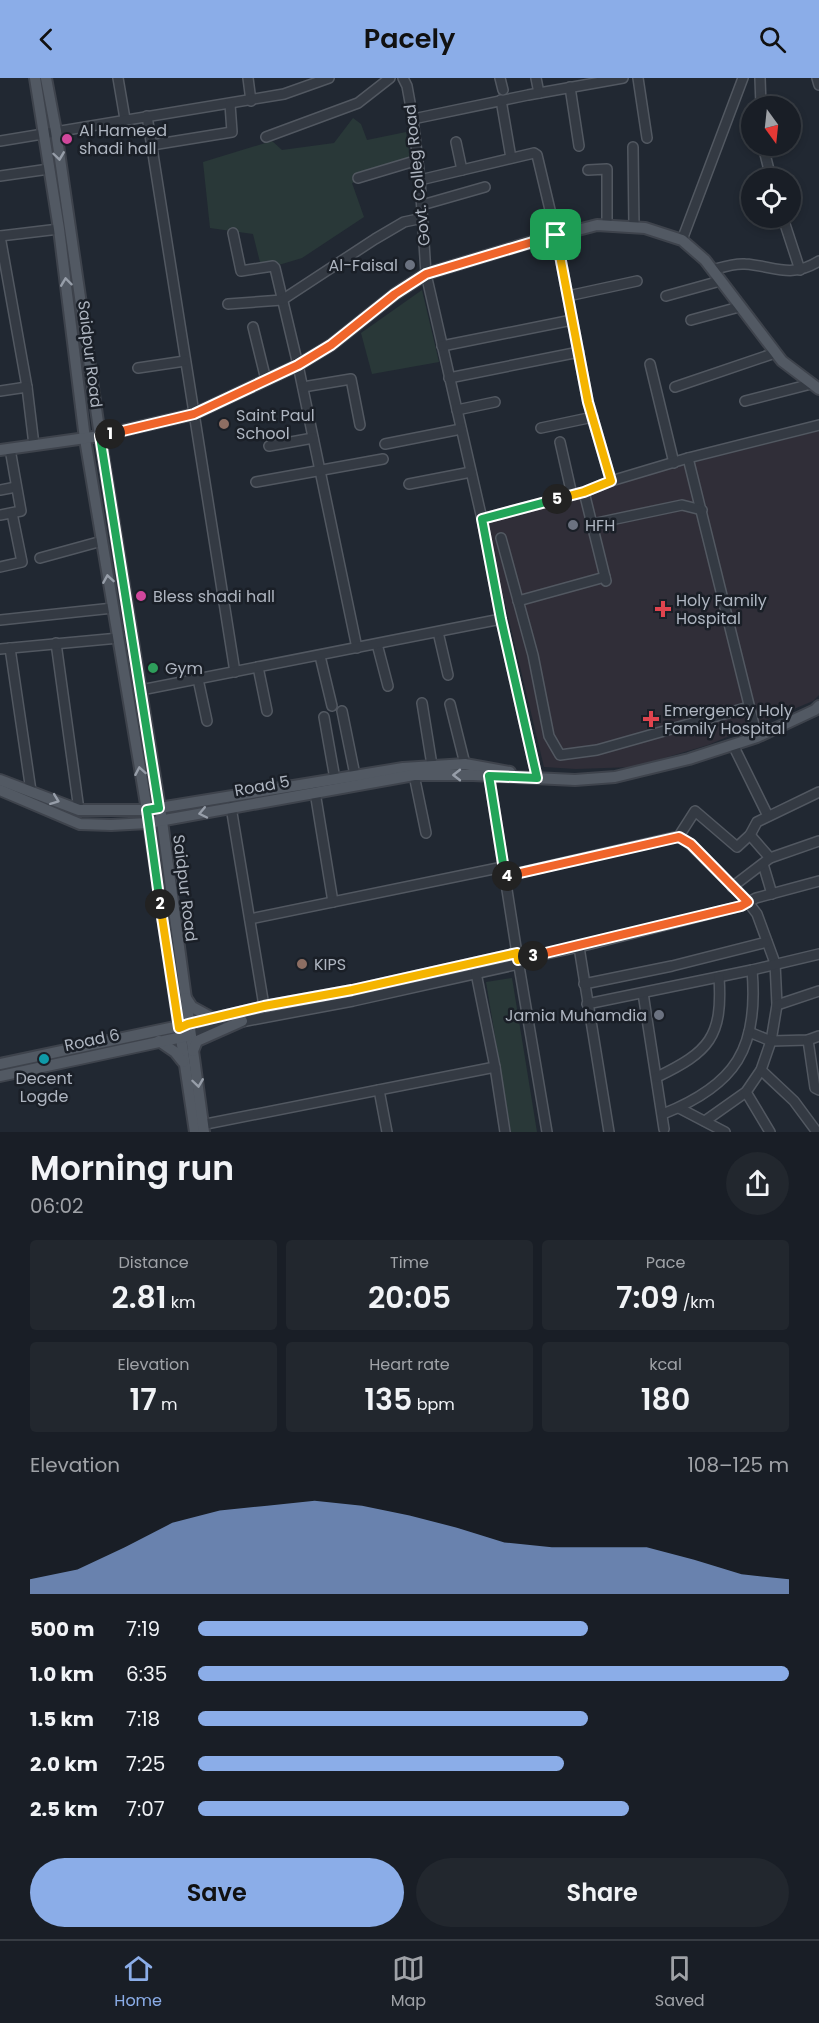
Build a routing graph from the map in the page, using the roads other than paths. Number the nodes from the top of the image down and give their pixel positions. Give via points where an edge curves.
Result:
1 (35, 78) edge
2 (46, 78) edge
3 (118, 78) edge
4 (248, 78) edge
5 (329, 78) edge
6 (390, 78) edge
7 (403, 78) edge
8 (500, 78) edge
9 (536, 78) edge
10 (623, 78) edge
11 (638, 78) edge
12 (743, 78) edge
13 (760, 78) edge
14 (817, 78) edge
15 (591, 81) edge
16 (819, 85) edge
17 (570, 87) junction
18 (502, 90) dead end
19 (539, 93) junction
20 (761, 96) edge
21 (501, 100) junction
22 (251, 101) junction
23 (230, 104) junction
24 (147, 116) junction
25 (125, 119) junction
26 (413, 119) junction
27 (50, 132) junction
28 (266, 137) dead end
29 (647, 138) dead end
30 (0, 141) edge
31 (456, 142) dead end
32 (152, 145) junction
33 (579, 146) dead end
34 (633, 147) dead end
35 (511, 159) junction
36 (418, 160) junction
37 (48, 169) junction
38 (462, 170) junction
39 (588, 170) dead end
40 (0, 176) edge
41 (358, 178) dead end
42 (420, 180) junction
43 (485, 187) dead end
44 (422, 205) junction
45 (423, 218) junction
46 (607, 225) junction
47 (634, 227) junction
48 (786, 228) edge
49 (59, 229) junction
50 (233, 232) dead end
51 (556, 235) junction
52 (0, 236) edge
53 (682, 240) junction
54 (819, 261) edge
55 (712, 270) junction
56 (800, 270) junction
57 (426, 274) junction
58 (637, 281) dead end
59 (720, 281) junction
60 (568, 296) junction
61 (666, 296) dead end
62 (282, 300) junction
63 (228, 304) dead end
64 (739, 306) junction
65 (572, 320) junction
66 (691, 320) dead end
67 (253, 327) dead end
68 (442, 346) junction
69 (579, 352) junction
70 (775, 353) junction
71 (185, 362) junction
72 (650, 364) dead end
73 (298, 365) junction
74 (138, 368) dead end
75 (450, 378) junction
76 (266, 380) junction
77 (815, 386) edge
78 (27, 387) junction
79 (303, 387) junction
80 (675, 387) dead end
81 (0, 391) edge
82 (745, 401) dead end
83 (495, 402) dead end
84 (457, 410) junction
85 (194, 414) junction
86 (593, 417) junction
87 (360, 425) dead end
88 (819, 425) edge
89 (541, 428) dead end
90 (461, 429) junction
91 (100, 436) junction
92 (313, 438) junction
93 (85, 439) junction
94 (560, 442) dead end
95 (385, 444) dead end
96 (34, 445) junction
97 (269, 446) dead end
98 (5, 449) edge
99 (688, 458) junction
100 (383, 459) dead end
101 (674, 463) junction
102 (320, 470) junction
103 (471, 472) junction
104 (611, 481) junction
105 (256, 482) dead end
106 (409, 484) dead end
107 (16, 487) junction
108 (0, 490) edge
109 (584, 492) junction
110 (572, 495) junction
111 (702, 510) junction
112 (12, 513) junction
113 (0, 515) edge
114 (482, 519) junction
115 (592, 524) junction
116 (501, 538) dead end
117 (102, 541) junction
118 (40, 558) dead end
119 (0, 567) edge
120 (518, 601) junction
121 (113, 608) junction
122 (501, 619) junction
123 (0, 620) edge
124 (438, 632) junction
125 (119, 638) junction
126 (56, 643) junction
127 (378, 644) junction
128 (5, 648) edge
129 (357, 648) junction
130 (320, 656) junction
131 (258, 667) junction
132 (235, 672) junction
133 (448, 675) dead end
134 (198, 679) junction
135 (388, 686) dead end
136 (141, 690) junction
137 (422, 704) dead end
138 (450, 704) dead end
139 (332, 706) dead end
140 (749, 706) junction
141 (819, 706) edge
142 (267, 711) dead end
143 (342, 711) dead end
144 (324, 717) dead end
145 (207, 721) dead end
146 (758, 737) junction
147 (733, 745) junction
148 (465, 764) junction
149 (432, 765) junction
150 (489, 771) junction
151 (355, 776) junction
152 (414, 776) junction
153 (537, 778) junction
154 (335, 779) junction
155 (0, 780) edge
156 (0, 790) edge
157 (31, 791) junction
158 (315, 792) junction
159 (819, 792) edge
160 (231, 807) junction
161 (159, 808) junction
162 (80, 810) junction
163 (147, 810) junction
164 (768, 816) junction
165 (162, 821) junction
166 (148, 823) junction
167 (426, 833) dead end
168 (750, 835) junction
169 (679, 837) junction
170 (819, 841) edge
171 (766, 861) junction
172 (504, 872) junction
173 (819, 881) edge
174 (732, 887) junction
175 (772, 894) junction
176 (333, 902) junction
177 (748, 902) junction
178 (250, 920) junction
179 (767, 942) junction
180 (579, 947) junction
181 (819, 954) edge
182 (518, 959) junction
183 (774, 963) junction
184 (454, 967) junction
185 (752, 970) junction
186 (476, 974) junction
187 (719, 977) junction
188 (455, 978) junction
189 (584, 984) junction
190 (352, 990) junction
191 (819, 991) edge
192 (643, 993) junction
193 (184, 995) junction
194 (353, 1001) junction
195 (587, 1004) junction
196 (777, 1005) junction
197 (264, 1006) junction
198 (176, 1011) junction
199 (212, 1018) junction
200 (242, 1021) junction
201 (184, 1031) junction
202 (749, 1032) junction
203 (148, 1034) junction
204 (819, 1035) edge
205 (808, 1040) junction
206 (159, 1041) junction
207 (771, 1041) junction
208 (193, 1051) junction
209 (183, 1062) junction
210 (0, 1064) edge
211 (495, 1067) junction
212 (761, 1070) junction
213 (0, 1076) edge
214 (657, 1077) junction
215 (379, 1090) junction
216 (819, 1090) edge
217 (746, 1092) junction
218 (679, 1108) junction
219 (663, 1114) junction
220 (705, 1121) junction
221 (199, 1129) edge
222 (667, 1131) edge
223 (387, 1132) edge
224 (505, 1132) edge
225 (547, 1132) edge
226 (609, 1132) edge
227 (654, 1132) edge
228 (725, 1132) edge
229 (770, 1132) edge
230 (817, 1132) edge

1 - 27 main road, Saidpur Road
2 - 27 main road, Saidpur Road
3 - 25 street
4 - 22 street
5 - 22 street
6 - 28 street via 358,103
7 - 26 street, Govt. Colleg Road
8 - 18 street
9 - 19 street
10 - 15 street
11 - 29 street
12 - 53 street
13 - 20 street
14 - 16 street
15 - 17 street
17 - 19 street
17 - 33 street
19 - 21 street
21 - 26 street
21 - 35 street
22 - 23 street
23 - 24 street
23 - 32 street via 232,132
24 - 25 street
24 - 32 street
25 - 27 street
26 - 36 street, Govt. Colleg Road
27 - 30 street
27 - 37 main road, Saidpur Road
27 -> 91 main road, Saidpur Road
31 - 38 street
32 - 71 street
34 - 47 street
35 - 38 street
35 - 51 street via 537,155
36 - 41 street
36 - 42 street, Govt. Colleg Road
37 - 40 street
37 - 49 main road, Saidpur Road
38 - 42 street
39 - 46 street via 606,169
42 - 44 street, Govt. Colleg Road
43 - 44 street
44 - 45 street, Govt. Colleg Road
45 - 57 street, Govt. Colleg Road
45 - 62 street via 404,222
46 - 47 main road
46 - 51 main road
47 - 53 main road
48 - 56 street
49 - 52 street
93 -> 49 main road, Saidpur Road
50 - 62 street via 240,270 274,266
51 - 57 main road
51 - 60 street
52 - 78 street
53 - 55 main road
54 - 56 street
55 - 56 street via 743,264 781,272
55 - 59 main road
57 - 68 street, Govt. Colleg Road
57 - 73 main road
58 - 60 street
59 - 61 street
59 - 64 main road
60 - 65 street
62 - 63 street
62 - 73 street
64 - 66 street
64 - 70 main road
65 - 68 street
65 - 69 street
67 - 76 street
68 - 75 street, Govt. Colleg Road
69 - 75 street
69 - 86 street
70 - 77 main road
70 - 80 street
71 - 74 street
71 - 85 street
72 - 101 street
73 - 76 main road
73 - 79 street
75 - 84 street, Govt. Colleg Road
76 - 85 main road
77 - 82 street
78 - 81 street
78 - 96 street
79 - 87 street via 351,379
79 - 92 street
83 - 84 street
84 - 90 street, Govt. Colleg Road
85 - 91 main road
85 - 132 street
86 - 89 street
86 - 104 street
88 - 99 street
90 - 95 street
90 - 103 street, Govt. Colleg Road
91 - 93 main road
91 - 136 main road, Saidpur Road
92 - 97 street
92 - 102 street
93 - 96 main road
93 - 117 main road, Saidpur Road
94 - 110 street
96 - 98 main road
98 - 107 street
99 - 101 street
99 - 111 street
100 - 102 street
101 - 104 street
102 - 105 street
102 - 129 street
103 - 106 street
103 - 114 street, Govt. Colleg Road
104 - 109 street
107 - 108 street
107 - 112 street via 21,511
109 - 110 street
109 - 115 street
110 - 114 street
111 - 115 street via 682,505
111 - 140 street
112 - 113 street
112 - 119 street via 22,562
114 - 122 street, Govt. Colleg Road
115 - 120 street via 606,579
116 - 120 street
117 - 118 street
121 -> 117 main road, Saidpur Road
120 - 140 street via 549,736 560,755 597,750
121 - 123 street
121 - 125 main road, Saidpur Road
122 - 124 street
122 - 153 street, Govt. Colleg Road
124 - 127 street
124 - 133 street
125 - 126 street
163 -> 125 main road, Saidpur Road
126 - 128 street
126 - 162 street
127 - 129 street
127 - 135 street
128 - 157 street
129 - 130 street
130 - 131 street
130 - 139 street
131 - 132 street
131 - 142 street
132 - 134 street
134 - 136 street
134 - 145 street
136 - 161 main road, Saidpur Road
137 - 149 street
138 - 148 street
140 - 146 street
141 - 146 main road, Road 5
143 - 151 street
144 - 154 street
146 - 147 main road, Road 5
147 - 153 main road, Road 5 via 615,777
147 - 164 street
148 - 149 main road, Road 5
148 - 150 main road, Road 5
149 - 151 main road, Road 5
150 -> 152 main road, Road 5
150 - 153 main road, Road 5
150 - 172 street
151 - 154 main road, Road 5
152 - 158 main road, Road 5
152 - 167 street
154 - 161 main road, Road 5
155 - 157 main road, Road 5
156 - 166 main road, Road 5 via 80,824
157 -> 162 main road, Road 5
158 - 160 main road, Road 5
158 - 176 street
159 - 164 street
160 -> 165 main road, Road 5
160 - 178 street
161 - 163 main road, Road 5
161 - 165 main road, Saidpur Road
162 - 163 main road, Road 5
163 - 166 main road, Saidpur Road
164 - 168 street via 757,822
165 - 166 main road, Road 5
165 - 193 main road, Saidpur Road
166 - 198 main road, Saidpur Road
168 - 169 street via 737,847 695,811
168 - 171 street
169 - 172 street
169 - 174 street via 691,844
170 - 171 street
171 - 174 street
171 - 175 street
172 - 176 street
172 - 182 street
173 - 175 street
174 - 177 street
175 - 177 street
176 - 178 street
177 - 179 street
177 - 180 street
178 - 197 street
179 - 183 street
179 - 189 street
180 - 182 street
180 - 189 street
181 - 183 street
182 - 184 street
182 - 186 street
182 - 225 street
183 - 185 street
183 - 196 street
184 - 188 street
184 - 190 street
185 - 187 street
185 - 202 street via 754,995
186 - 188 street
186 - 211 street
187 - 192 street
187 - 214 street via 717,1026 712,1036 686,1063
188 - 194 street
189 - 195 street
190 - 194 street
190 - 197 street
191 - 196 street
192 - 195 street
192 - 214 street
193 - 199 main road via 192,1007
193 - 201 main road, Saidpur Road
194 - 200 street
195 - 226 street
196 - 207 street
197 - 199 street
198 - 201 main road, Saidpur Road
198 - 203 main road via 167,1023
199 - 201 street
200 - 201 street
200 - 208 main road via 197,1041
201 - 203 main road, Road 6
201 - 206 main road, Road 6
201 - 208 main road, Saidpur Road
201 - 209 main road, Saidpur Road
202 - 207 street
202 - 218 street via 735,1066 722,1081
203 - 210 main road, Road 6
204 - 205 street
205 - 207 street
205 - 216 street via 815,1088
206 - 209 main road
206 - 213 main road, Road 6
207 - 212 street
208 -> 221 main road, Saidpur Road
209 - 221 main road, Saidpur Road
211 - 215 street
211 - 224 street
212 - 217 street
212 - 230 street via 794,1101
214 - 219 street
215 - 221 street
215 - 223 street
217 - 220 street
217 - 229 street
218 - 219 street
218 - 220 street
219 - 222 street
220 - 228 street
222 - 227 street

